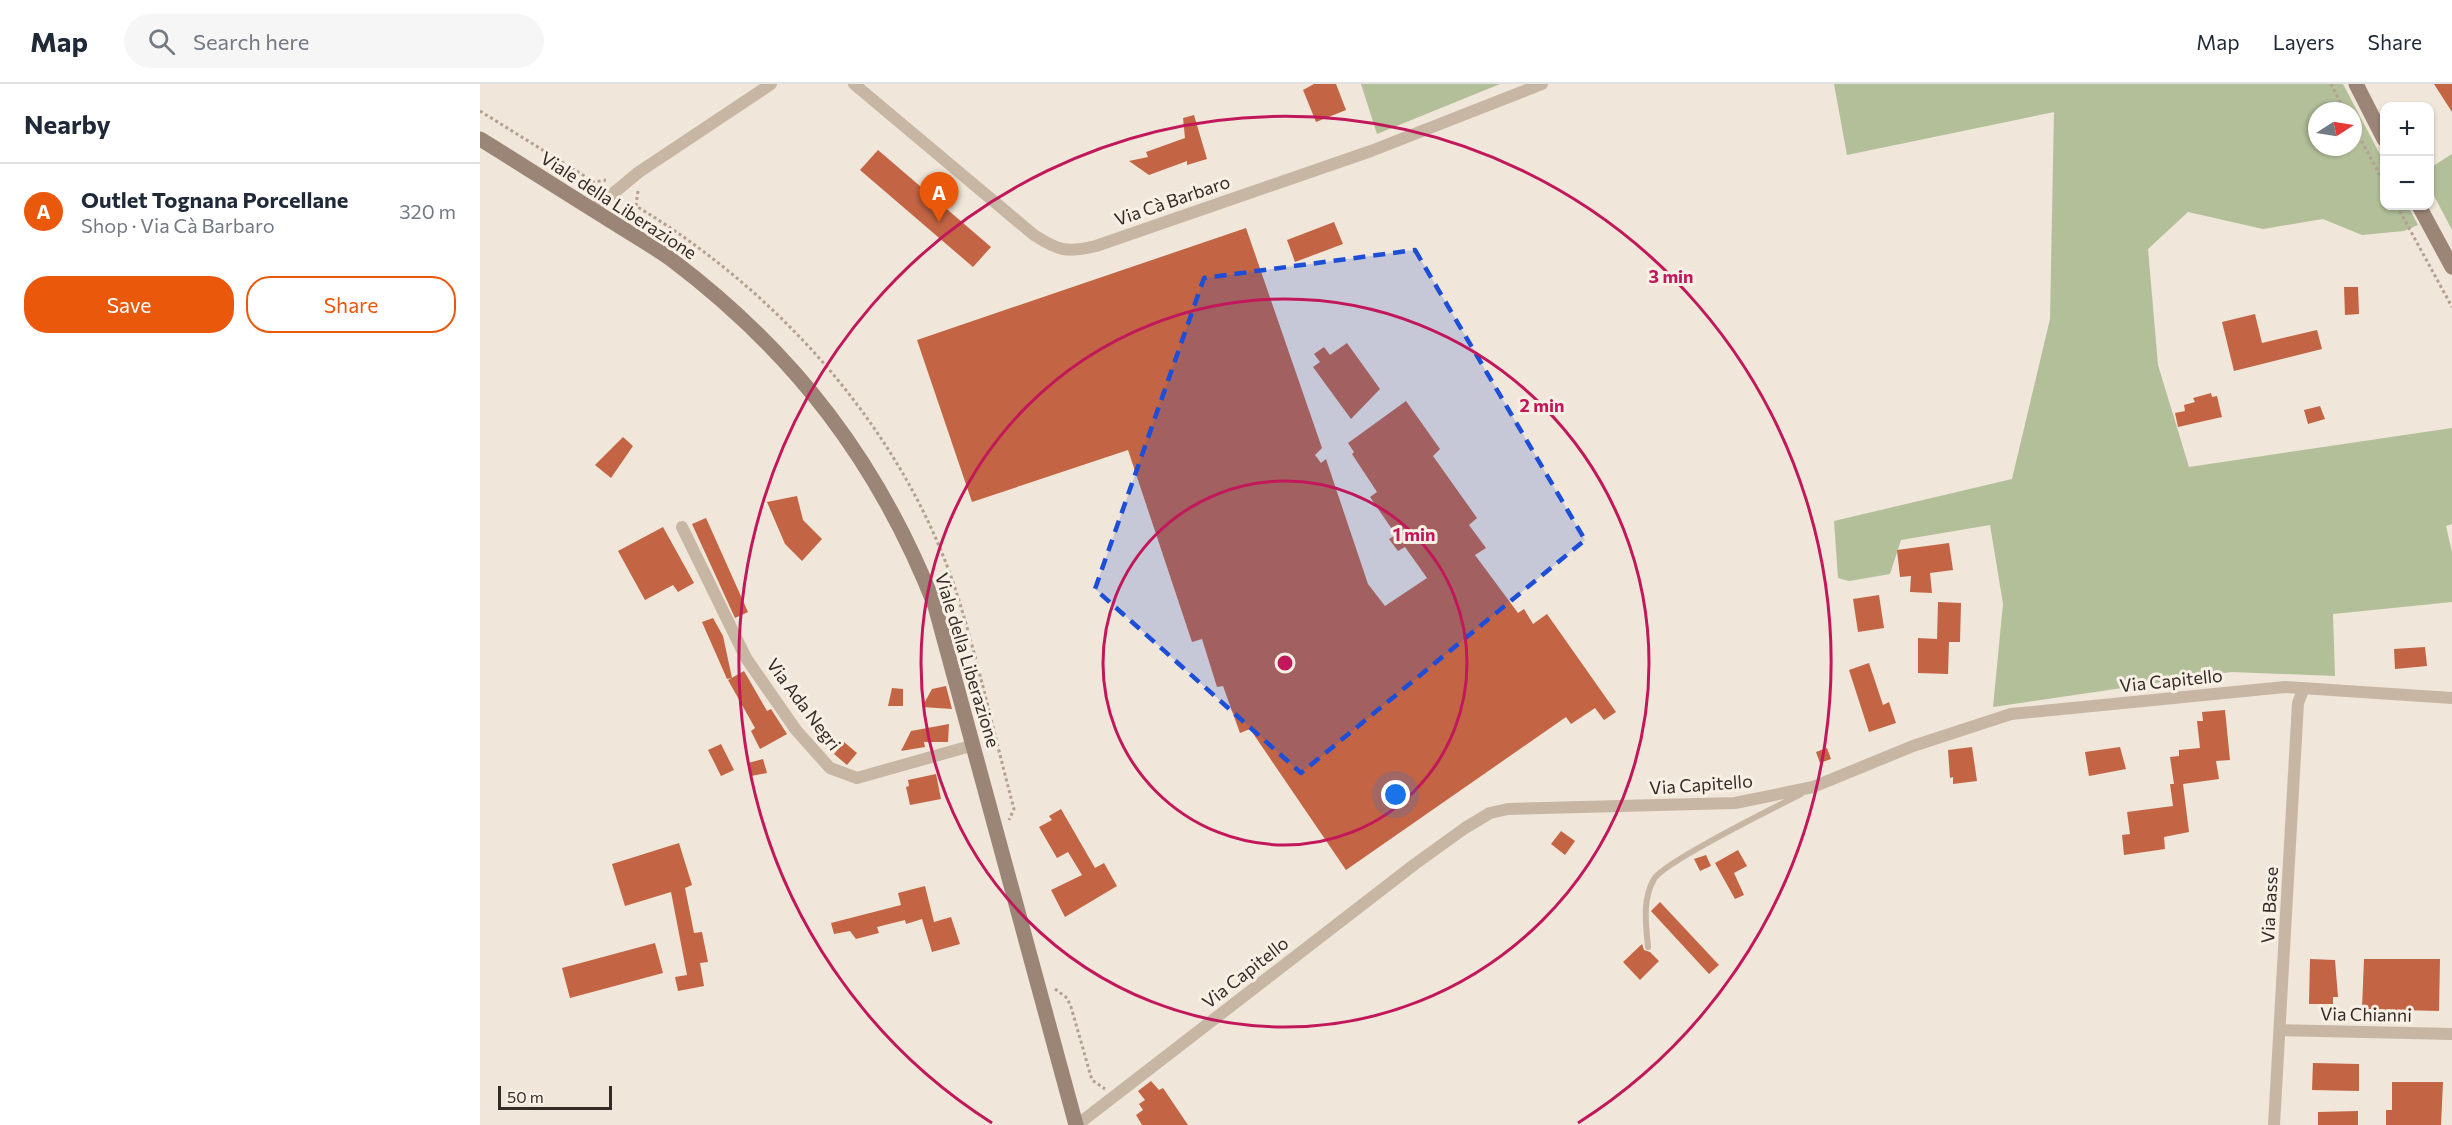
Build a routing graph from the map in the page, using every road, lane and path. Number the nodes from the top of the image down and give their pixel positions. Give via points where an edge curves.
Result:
1 (771, 84) edge
2 (854, 84) edge
3 (1542, 84) edge
4 (2331, 84) edge
5 (2356, 84) edge
6 (2340, 102) edge
7 (480, 111) edge
8 (2380, 130) edge
9 (480, 139) edge
10 (2362, 141) edge
11 (2380, 174) edge
12 (612, 176) dead end
13 (640, 188) dead end
14 (593, 210) junction
15 (2399, 210) edge
16 (2421, 210) edge
17 (2452, 267) edge
18 (2452, 307) edge
19 (682, 528) dead end
20 (2304, 688) junction
21 (2452, 698) edge
22 (974, 745) junction
23 (1813, 787) junction
24 (1007, 823) dead end
25 (1647, 947) dead end
26 (1051, 986) dead end
27 (2280, 1030) junction
28 (2452, 1034) edge
29 (1105, 1089) dead end
30 (1077, 1125) edge
31 (2274, 1125) edge

1 - 14 street via 639,172
2 - 3 street, Via Cà Barbaro via 1034,235 1055,249 1069,251 1096,246 1360,155
4 - 6 path
5 - 8 street
7 - 12 path via 594,182
9 - 14 street, Viale della Liberazione
10 - 11 path
13 - 24 path via 636,206 676,230 742,281 835,376 904,474 924,512 961,606 1014,809
14 - 22 street, Viale della Liberazione via 671,259 738,313 795,371 840,426 879,487 921,570
15 - 18 path
16 - 17 street
19 - 22 street, Via Ada Negri via 746,658 796,730 830,768 857,778
20 - 21 street, Via Capitello
20 - 23 street, Via Capitello via 2011,714 1913,746
20 - 27 street, Via Basse via 2298,703
22 - 30 street, Viale della Liberazione
23 - 25 lane via 1654,877 1645,908
23 - 30 street, Via Capitello via 1736,803 1508,809 1490,813 1414,864
26 - 29 path via 1067,998 1092,1080
27 - 28 street, Via Chianni
27 - 31 street, Via Basse

